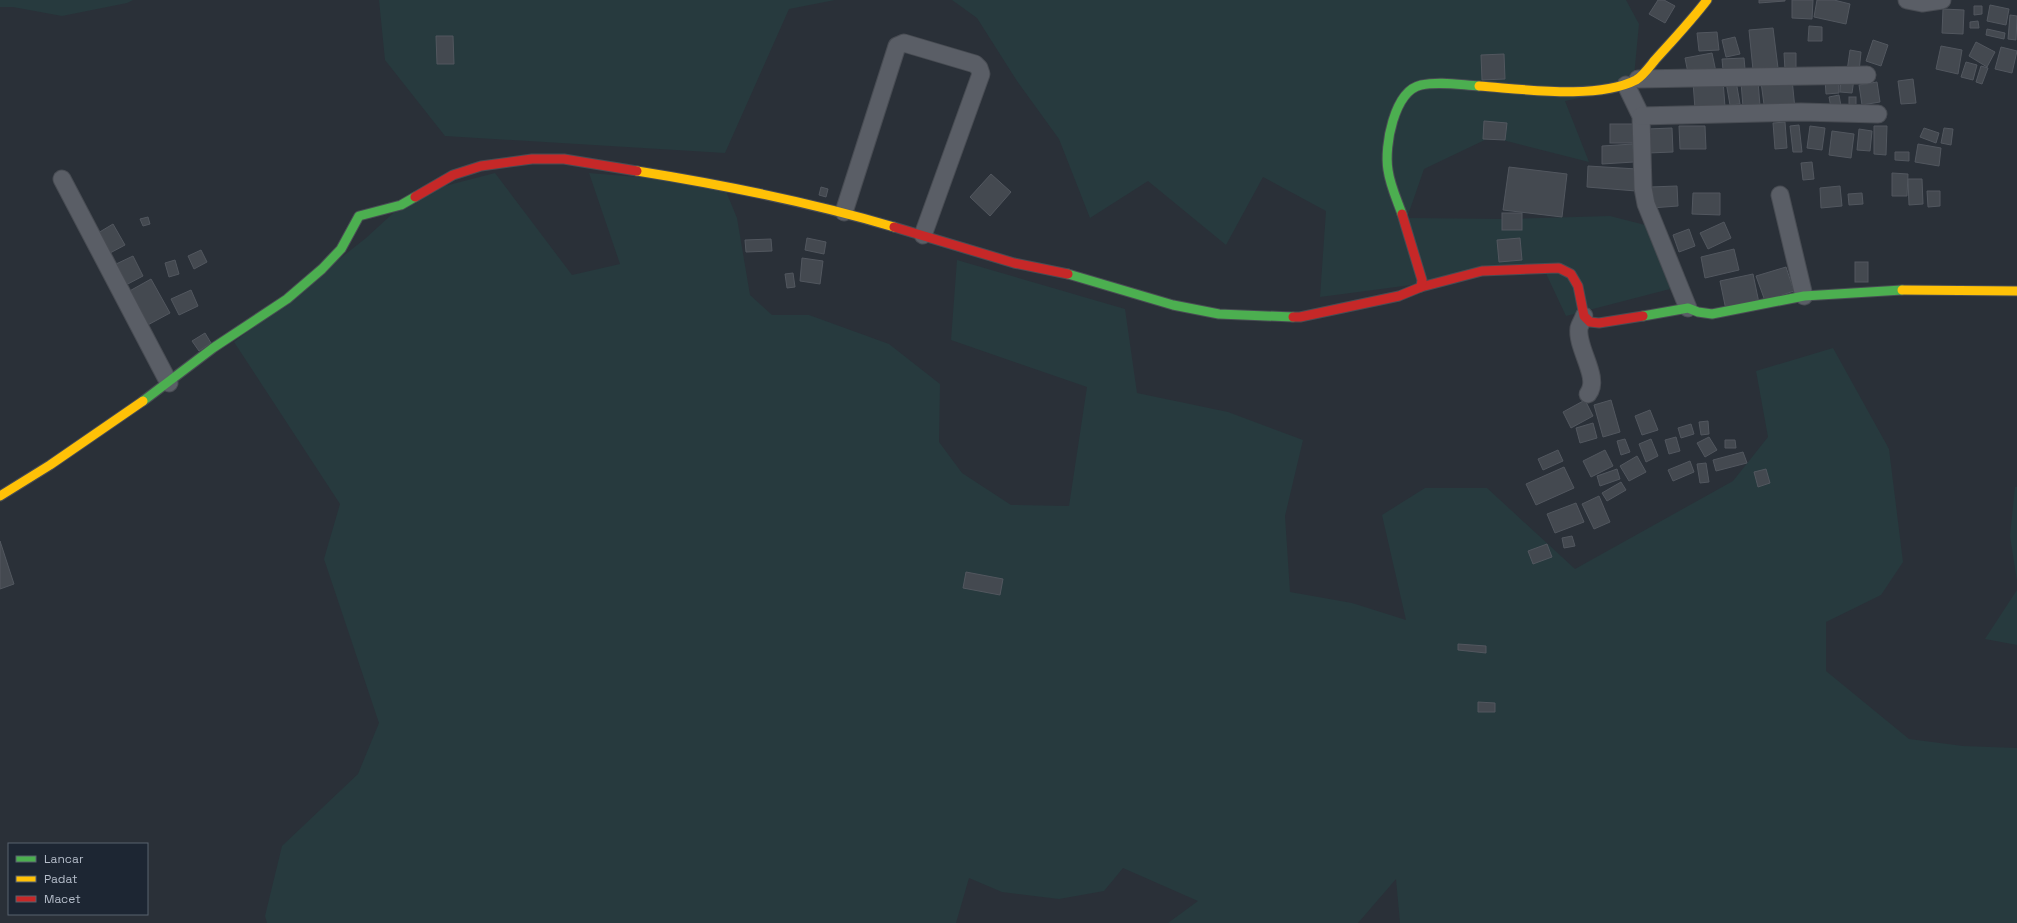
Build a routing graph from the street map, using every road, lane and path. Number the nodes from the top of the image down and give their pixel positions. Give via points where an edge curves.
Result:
1 (1707, 0) edge
2 (1907, 0) edge
3 (1942, 0) edge
4 (1867, 75) dead end
5 (1632, 82) junction
6 (1878, 114) dead end
7 (1641, 116) junction
8 (62, 179) dead end
9 (1780, 195) dead end
10 (844, 212) junction
11 (923, 235) junction
12 (1421, 287) junction
13 (2017, 292) edge
14 (1804, 296) junction
15 (1688, 308) junction
16 (1584, 316) junction
17 (169, 383) junction
18 (1588, 394) dead end
19 (0, 496) edge

1 - 5 street
2 - 3 street via 1922,3
4 - 5 street
5 - 7 street
5 - 12 street via 1594,90 1438,83 1420,85 1408,92 1394,116 1388,140 1388,170 1422,280
6 - 7 street via 1801,112
7 - 15 street via 1643,188 1646,204
8 - 17 street
9 - 14 street
10 - 11 street
10 - 11 street via 897,46 904,43 976,64 981,74
10 - 17 street via 720,184 564,159 532,159 481,166 453,175 401,205 359,216 341,249 322,269 287,299 213,348
11 - 12 street via 1014,263 1070,274 1173,305 1219,314 1300,317 1399,296
12 - 16 street via 1482,271 1559,268 1571,274 1578,286
13 - 14 street via 1900,290
14 - 15 street via 1712,314
15 - 16 street via 1599,323 1590,322
16 - 18 street via 1579,327 1580,340 1593,380
17 - 19 street via 50,466

